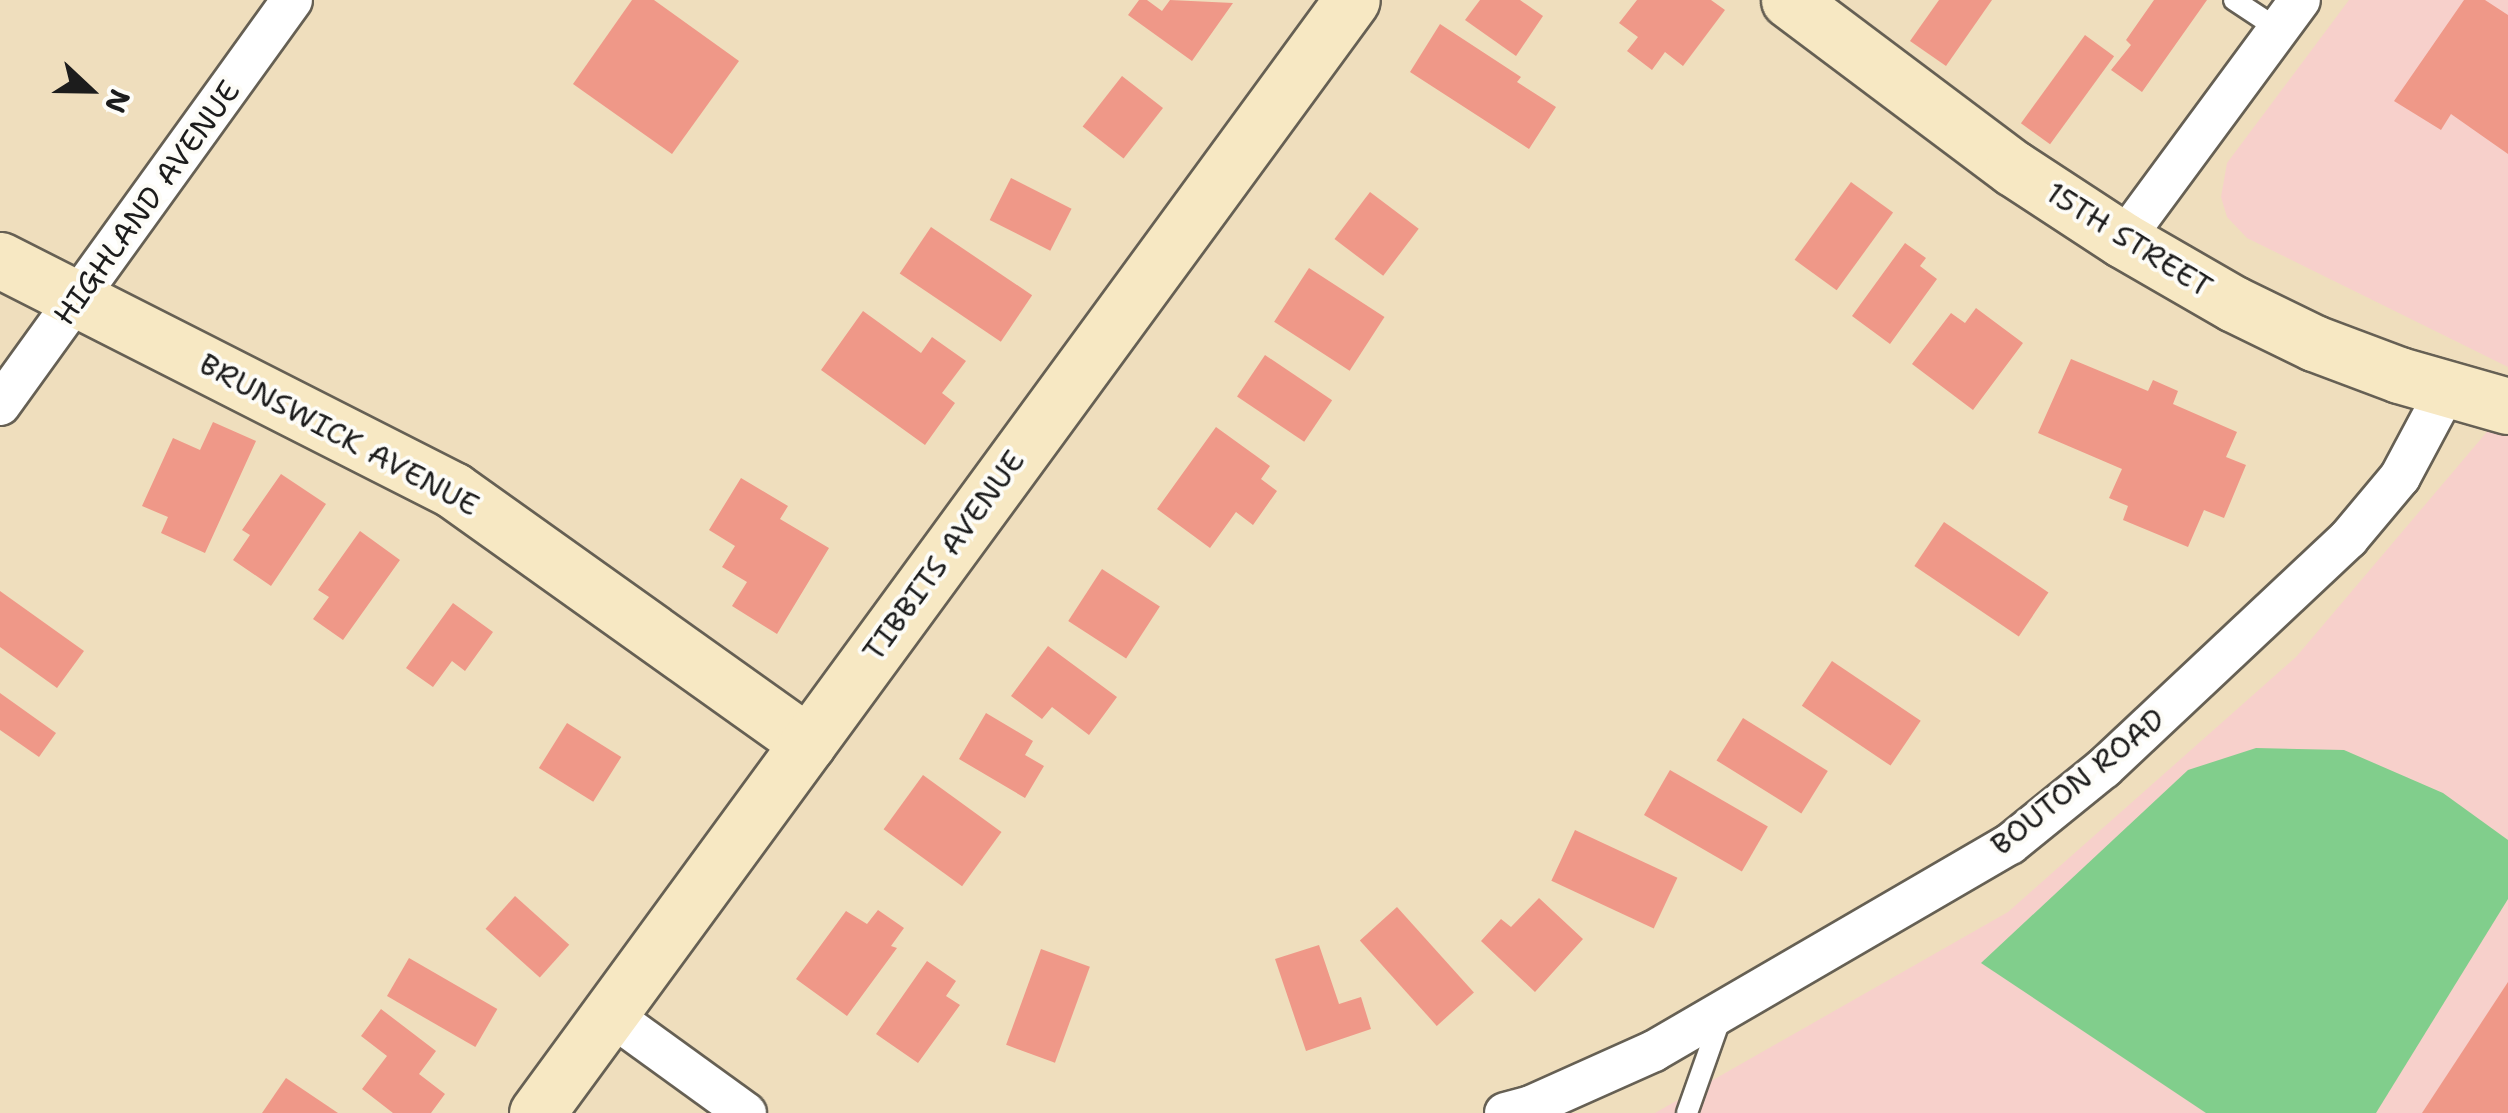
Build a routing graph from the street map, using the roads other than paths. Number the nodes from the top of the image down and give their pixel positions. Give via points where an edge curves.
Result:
1 (292, 0) edge
2 (1352, 0) edge
3 (1788, 0) edge
4 (2234, 0) edge
5 (2289, 15) edge
6 (2123, 240) junction
7 (0, 260) edge
8 (78, 300) junction
9 (2448, 388) junction
10 (0, 405) edge
11 (2508, 406) edge
12 (808, 742) junction
13 (1723, 1010) junction
14 (609, 1014) junction
15 (536, 1113) edge
16 (746, 1113) edge
17 (1505, 1113) edge
18 (1688, 1113) edge

1 - 8 street, HIGHLAND AVENUE
2 - 12 street, TIBBITS AVENUE
3 - 6 street, 15TH STREET via 2013,168
4 - 5 lane
5 - 6 street
6 - 9 street, 15TH STREET via 2314,343
7 - 8 street, BRUNSWICK AVENUE
8 - 10 street, HIGHLAND AVENUE
8 - 12 street, BRUNSWICK AVENUE via 454,490
9 - 11 street, 15TH STREET
9 - 13 street, BOUTON ROAD via 2400,477 2348,539 2104,768 2010,844
12 - 14 street, TIBBITS AVENUE
13 - 17 street, BOUTON ROAD via 1654,1050
13 - 18 lane
14 - 15 street, TIBBITS AVENUE
14 - 16 street

